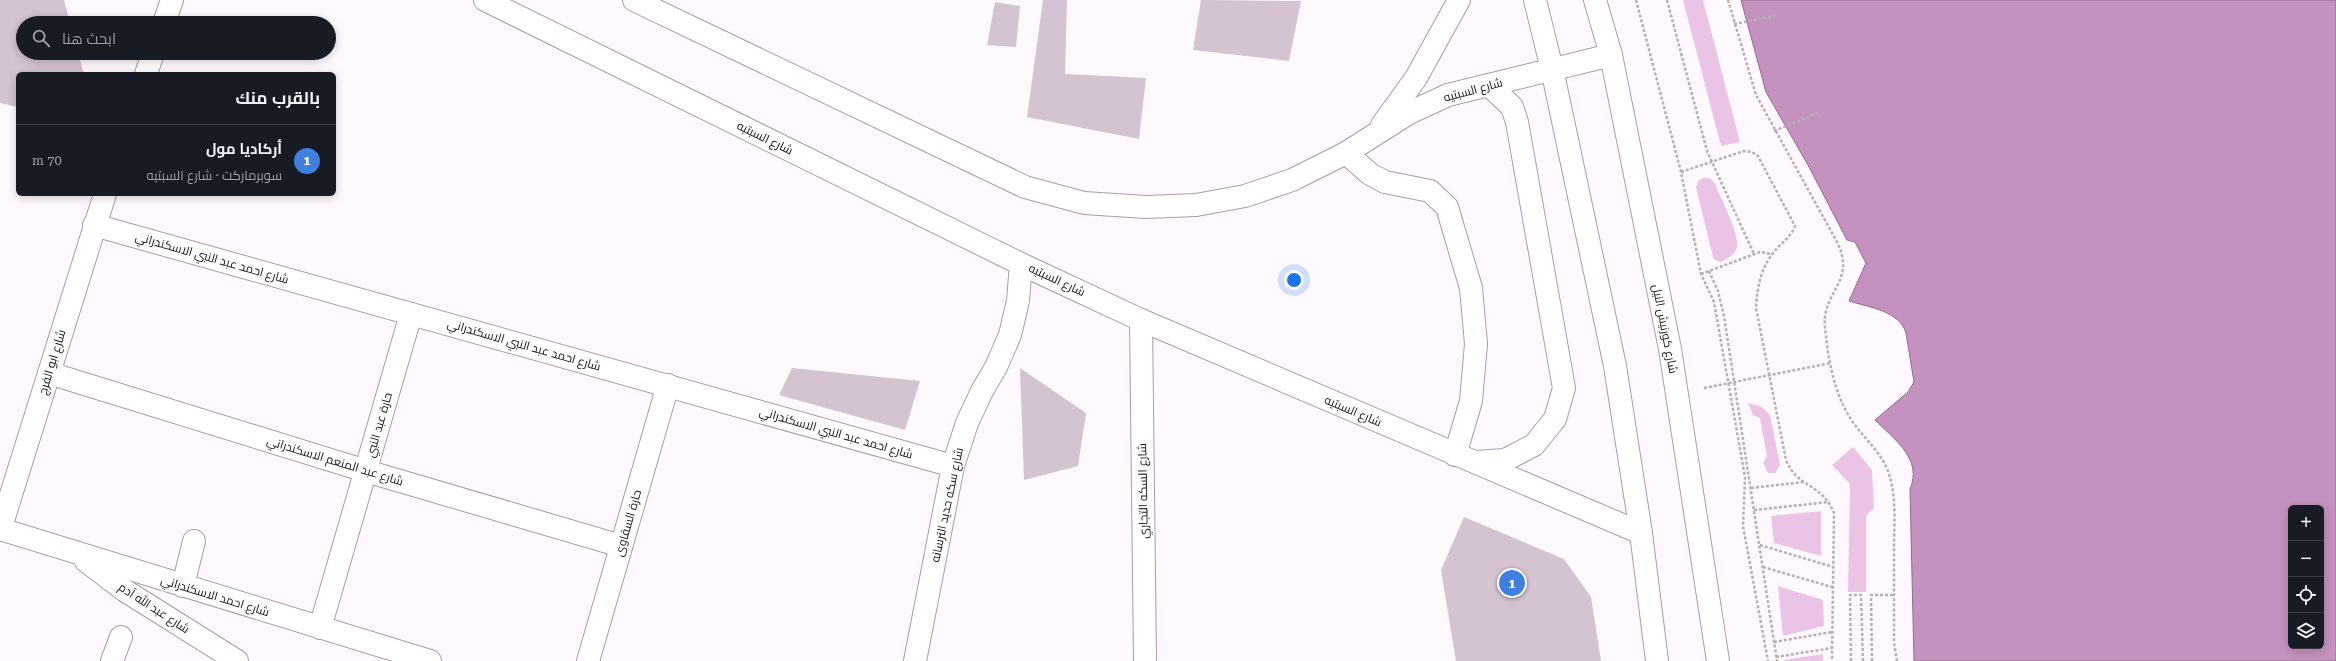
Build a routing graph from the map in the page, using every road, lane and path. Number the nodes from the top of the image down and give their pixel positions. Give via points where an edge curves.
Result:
1 (172, 0) edge
2 (485, 0) edge
3 (634, 0) edge
4 (1459, 0) edge
5 (1535, 0) edge
6 (1595, 0) edge
7 (1636, 0) edge
8 (1666, 0) edge
9 (1728, 0) edge
10 (166, 16) edge
11 (1775, 16) dead end
12 (1734, 24) junction
13 (1610, 55) junction
14 (151, 60) edge
15 (1552, 69) junction
16 (147, 72) edge
17 (1490, 85) junction
18 (1820, 112) dead end
19 (1774, 131) junction
20 (1374, 137) junction
21 (1346, 153) junction
22 (1711, 162) junction
23 (1681, 172) junction
24 (104, 196) edge
25 (94, 225) junction
26 (1754, 254) junction
27 (1772, 254) junction
28 (1020, 264) junction
29 (1709, 271) junction
30 (1701, 274) junction
31 (412, 314) junction
32 (1141, 320) junction
33 (1831, 363) junction
34 (49, 373) junction
35 (1768, 375) junction
36 (1734, 382) junction
37 (1728, 383) junction
38 (668, 386) junction
39 (1676, 393) junction
40 (1463, 458) junction
41 (953, 466) junction
42 (366, 470) junction
43 (1804, 482) junction
44 (1751, 488) junction
45 (1830, 502) junction
46 (1754, 510) junction
47 (0, 530) edge
48 (1641, 533) junction
49 (194, 541) dead end
50 (1760, 545) junction
51 (621, 546) junction
52 (74, 552) junction
53 (1763, 567) junction
54 (1833, 567) junction
55 (183, 586) junction
56 (1832, 587) junction
57 (1894, 595) junction
58 (320, 628) junction
59 (1832, 632) junction
60 (121, 637) dead end
61 (1774, 642) junction
62 (1832, 648) junction
63 (212, 654) edge
64 (1776, 657) junction
65 (112, 661) edge
66 (237, 661) edge
67 (430, 661) edge
68 (588, 661) edge
69 (915, 661) edge
70 (1145, 661) edge
71 (1657, 661) edge
72 (1718, 661) edge
73 (1768, 661) edge
74 (1777, 661) edge
75 (1832, 661) edge
76 (1851, 661) edge
77 (1863, 661) edge
78 (1872, 661) edge
79 (1897, 661) edge

1 - 10 main road
2 - 28 main road, شارع السبتيه
3 - 21 main road, شارع السبتيه via 1025,187 1084,203 1153,207 1196,205 1245,196 1292,180
4 - 20 main road via 1416,78
5 - 15 main road
6 - 13 main road, شارع كورنيش النيل
7 - 23 path
8 - 22 path
9 - 12 path
11 - 12 path
12 - 19 path via 1750,81
13 - 15 main road, شارع السبتيه
13 - 39 main road, شارع كورنيش النيل via 1670,349
14 - 16 main road
15 - 17 main road, شارع السبتيه
15 - 48 main road via 1615,366
17 - 20 main road, شارع السبتيه via 1441,98 1409,113
17 - 40 main road via 1512,107 1516,122 1564,388 1556,419 1534,445 1505,460
18 - 19 path
19 - 33 path via 1837,242 1845,262 1843,275 1832,297 1824,326
20 - 21 main road, شارع السبتيه
21 - 40 main road via 1370,174 1385,182 1430,192 1447,207 1471,288 1476,344
22 - 23 path
22 - 26 path
22 - 27 path via 1748,151 1758,156 1794,226 1792,233
23 - 30 path
24 - 25 main road, شارع ابو الفرج
25 - 31 main road, شارع احمد عبد النبي الاسكندراني
25 - 34 main road, شارع ابو الفرج
26 - 27 path
26 - 29 path
27 - 35 path via 1757,293 1758,322
28 - 32 main road, شارع السبتيه
28 - 41 main road, شارع سكه حديد الترسانه via 1018,301 1010,335 967,423
29 - 30 path
29 - 36 path via 1722,303
30 - 37 path via 1714,302
31 - 38 main road, شارع احمد عبد النبي الاسكندراني
31 - 42 main road, حارة عبد النبي
32 - 40 main road, شارع السبتيه
32 - 70 main road, شارع السكه التجاري
33 - 35 path
33 - 57 path via 1841,401 1854,425 1881,456 1892,486
34 - 42 main road, شارع عبد المنعم الاسكندراني
34 - 47 main road, شارع ابو الفرج
35 - 36 path
35 - 43 path via 1786,460 1794,476
36 - 37 path
36 - 44 path
37 - 39 path
37 - 73 path via 1745,477 1743,526
38 - 41 main road, شارع احمد عبد النبي الاسكندراني
38 - 51 main road, حارة السقاوى
39 - 72 main road, شارع كورنيش النيل
40 - 48 main road, شارع السبتيه
41 - 69 main road, شارع سكه حديد الترسانه
42 - 51 main road, شارع عبد المنعم الاسكندراني
42 - 58 main road, حارة عبد النبي
43 - 44 path
43 - 45 path via 1823,494
44 - 46 path
45 - 46 path
45 - 54 path via 1834,513
46 - 50 path
47 - 52 main road, شارع احمد الاسكندراني
48 - 71 main road
49 - 55 main road
50 - 53 path
50 - 54 path
51 - 68 main road, حارة السقاوى
52 - 55 main road, شارع احمد الاسكندراني
52 - 63 main road, شارع عبد الله آدم
53 - 56 path
53 - 61 path
54 - 56 path
55 - 58 main road, شارع احمد الاسكندراني
56 - 59 path
57 - 78 path via 1871,595
57 - 79 path
58 - 67 main road, شارع احمد الاسكندراني
59 - 61 path
59 - 62 path
60 - 65 main road
61 - 64 path
62 - 64 path
62 - 75 path
63 - 66 main road, شارع عبد الله آدم
64 - 74 path
76 - 77 path via 1850,595 1861,595

